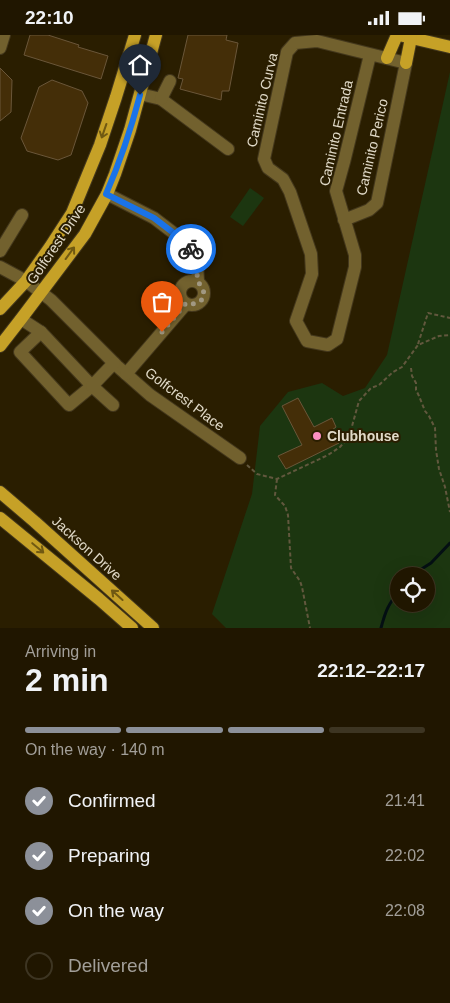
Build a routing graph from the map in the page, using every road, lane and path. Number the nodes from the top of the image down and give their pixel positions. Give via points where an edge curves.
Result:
1 (4, 35) edge
2 (135, 35) edge
3 (156, 35) edge
4 (404, 36) edge
5 (450, 47) edge
6 (0, 48) edge
7 (370, 55) junction
8 (386, 58) junction
9 (406, 63) junction
10 (170, 81) dead end
11 (140, 95) junction
12 (161, 99) junction
13 (228, 149) dead end
14 (106, 194) junction
15 (22, 215) dead end
16 (344, 220) junction
17 (0, 251) edge
18 (0, 267) edge
19 (26, 281) junction
20 (42, 293) junction
21 (0, 309) edge
22 (450, 318) edge
23 (21, 319) junction
24 (41, 332) junction
25 (339, 333) joint
26 (450, 335) edge
27 (2, 343) edge
28 (418, 345) junction
29 (20, 352) junction
30 (114, 363) junction
31 (411, 368) dead end
32 (126, 374) junction
33 (92, 386) junction
34 (113, 405) dead end
35 (240, 459) joint
36 (277, 479) junction
37 (0, 492) edge
38 (450, 512) edge
39 (0, 518) edge
40 (132, 628) edge
41 (153, 628) edge
42 (310, 628) edge

1 - 6 street
2 -> 19 main road, Golfcrest Drive via 100,145 72,213
3 - 11 main road, Golfcrest Drive
4 - 5 main road
4 - 8 main road
4 - 9 main road
7 - 8 street
7 - 16 street, Caminito Entrada via 336,191
7 - 25 street, Caminito Curva via 317,41 294,43 287,52 264,159 268,168 283,179 290,192 311,254 312,274 296,321 307,341 328,345 337,339
8 - 9 street
9 - 16 street, Caminito Perico via 376,203 369,210
10 - 12 street
11 - 12 street
11 - 14 main road, Golfcrest Drive
12 - 13 street
20 -> 14 main road, Golfcrest Drive via 85,234
14 - 32 street via 154,218 188,244 197,261 198,282 204,293 197,304 186,303
15 - 17 street
16 - 25 street, Caminito Entrada via 355,255 355,267
18 - 19 street, Golfcrest Place
19 - 20 street, Golfcrest Place
19 - 21 main road, Golfcrest Drive
20 - 23 main road, Golfcrest Drive
20 - 30 street, Golfcrest Place
22 - 28 path via 428,313
23 - 24 street
23 - 27 main road, Golfcrest Drive
24 - 29 street
24 - 33 street
26 - 28 path
27 - 29 street
28 - 36 path via 402,367 371,388 359,401 349,437 340,447
29 - 33 street via 69,405
30 - 32 street, Golfcrest Place
30 - 33 street
31 - 38 path via 416,390 435,428 439,469
32 - 35 street, Golfcrest Place
33 - 34 street
35 - 36 path via 257,474
36 - 42 path via 275,495 288,515 290,568 302,587
41 -> 37 main road, Jackson Drive
39 -> 40 main road

